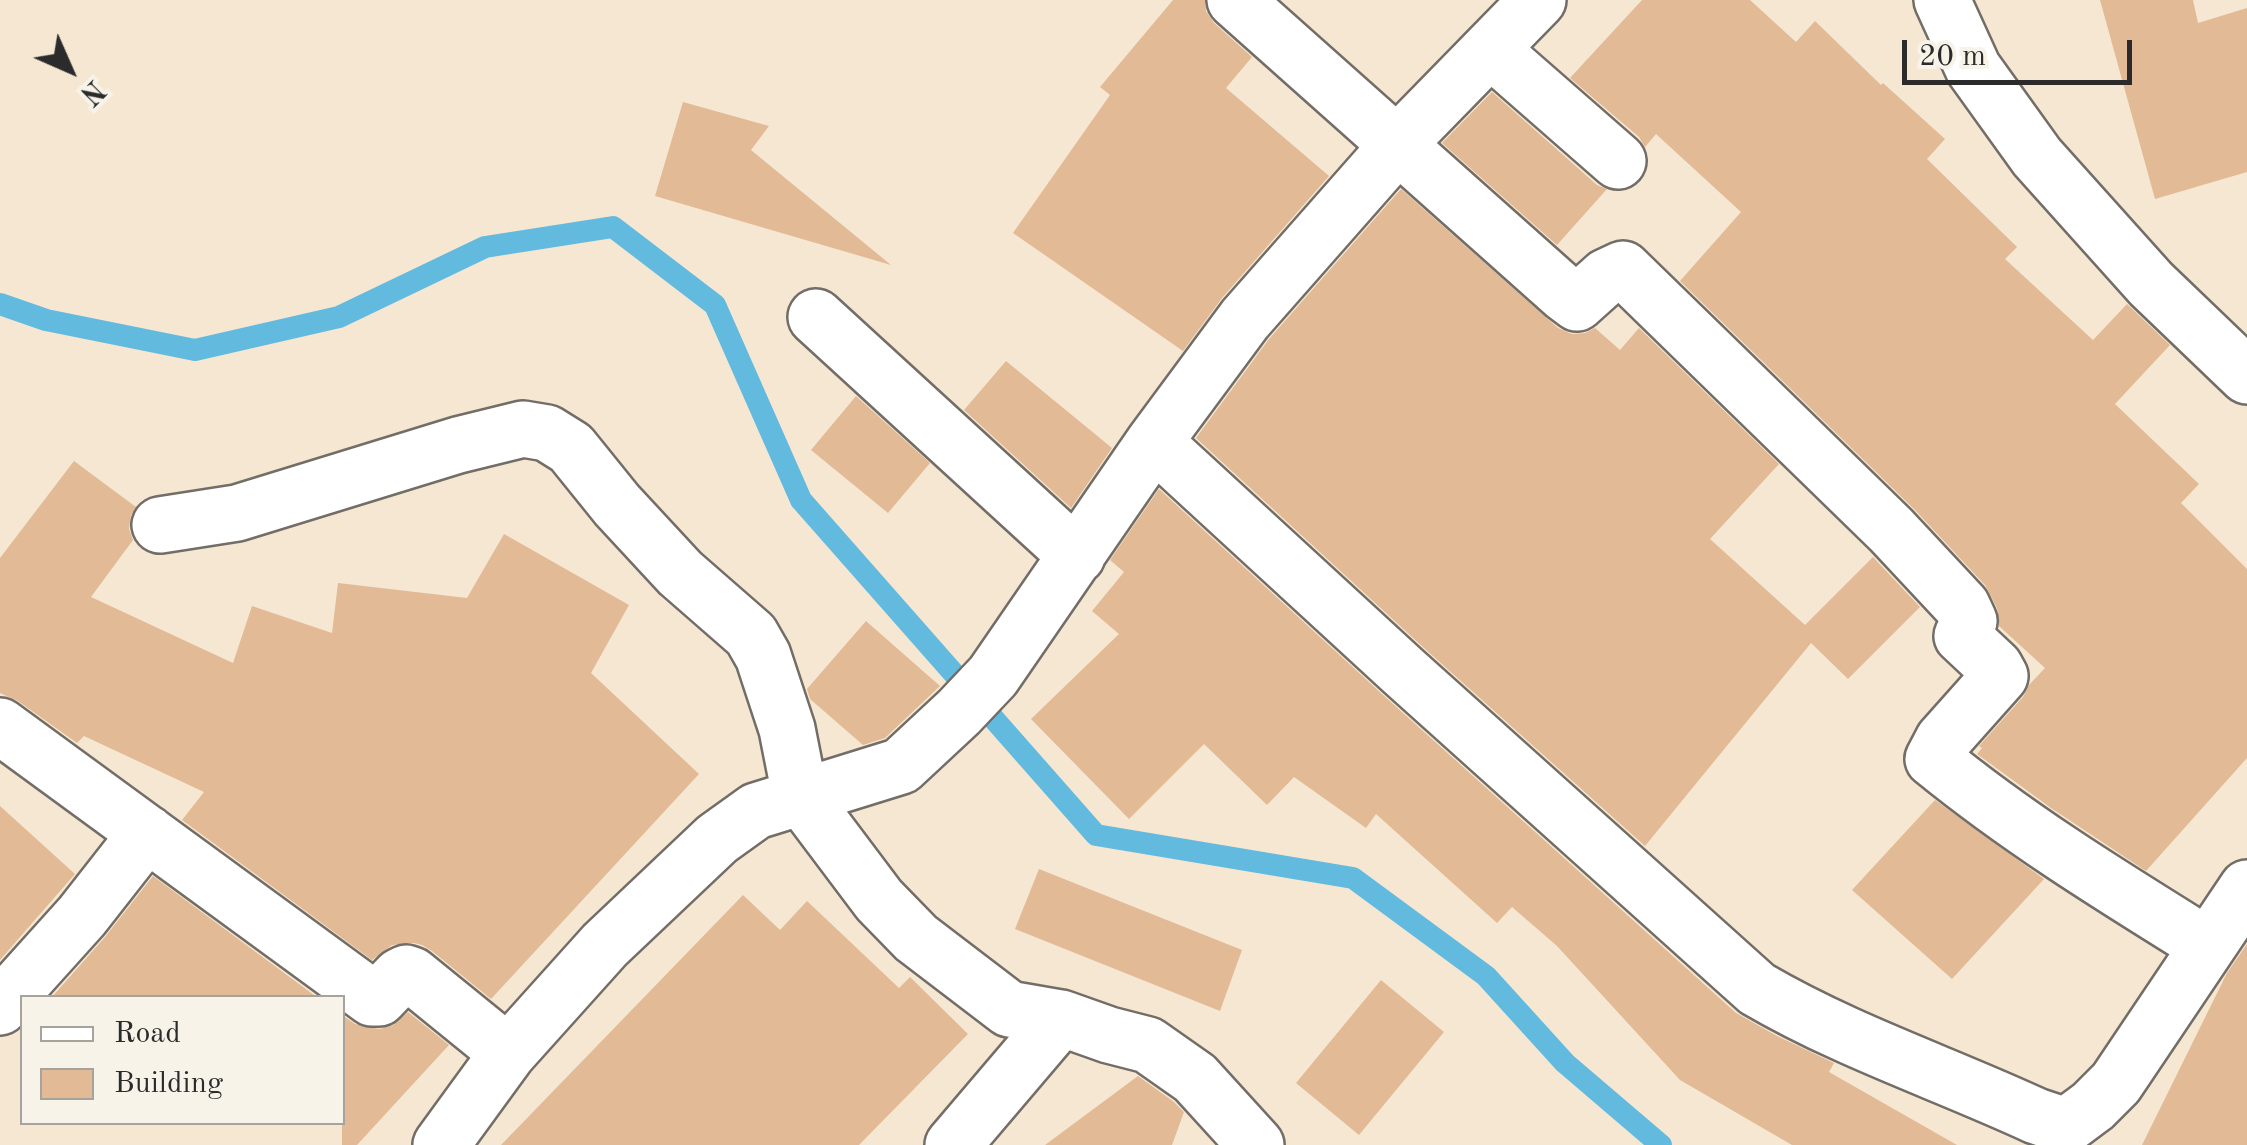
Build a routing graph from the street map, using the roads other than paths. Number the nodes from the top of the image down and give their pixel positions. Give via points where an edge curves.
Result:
1 (1235, 0) edge
2 (1538, 0) edge
3 (1942, 0) edge
4 (1490, 49) junction
5 (1399, 144) junction
6 (1618, 161) dead end
7 (816, 318) dead end
8 (2247, 376) edge
9 (1154, 442) junction
10 (160, 526) dead end
11 (1077, 556) junction
12 (0, 726) edge
13 (800, 796) junction
14 (148, 833) junction
15 (2247, 888) edge
16 (2208, 946) junction
17 (0, 1007) edge
18 (1062, 1018) junction
19 (508, 1053) junction
20 (441, 1145) edge
21 (952, 1145) edge
22 (1256, 1145) edge

1 - 5 street
2 - 4 street
3 - 8 street via 1973,68 2037,157 2151,284
4 - 5 street
4 - 6 street
5 - 9 street via 1245,320
5 - 16 street via 1577,302 1622,269 1890,530 1962,606 1969,621 1962,636 2000,676 1933,759 2060,854
7 - 11 street
9 - 11 street
9 - 16 street via 1757,989 1800,1014 2066,1126 2116,1083
10 - 13 street via 237,513 523,429 547,433 572,448 680,574 751,636 787,729
11 - 13 street via 976,694 901,766
12 - 14 street
13 - 18 street via 916,938 1009,1008
13 - 19 street via 756,811 717,838 605,946
14 - 17 street
14 - 19 street via 372,998 400,976 412,975
15 - 16 street
18 - 21 street
18 - 22 street via 1148,1044 1196,1078
19 - 20 street

